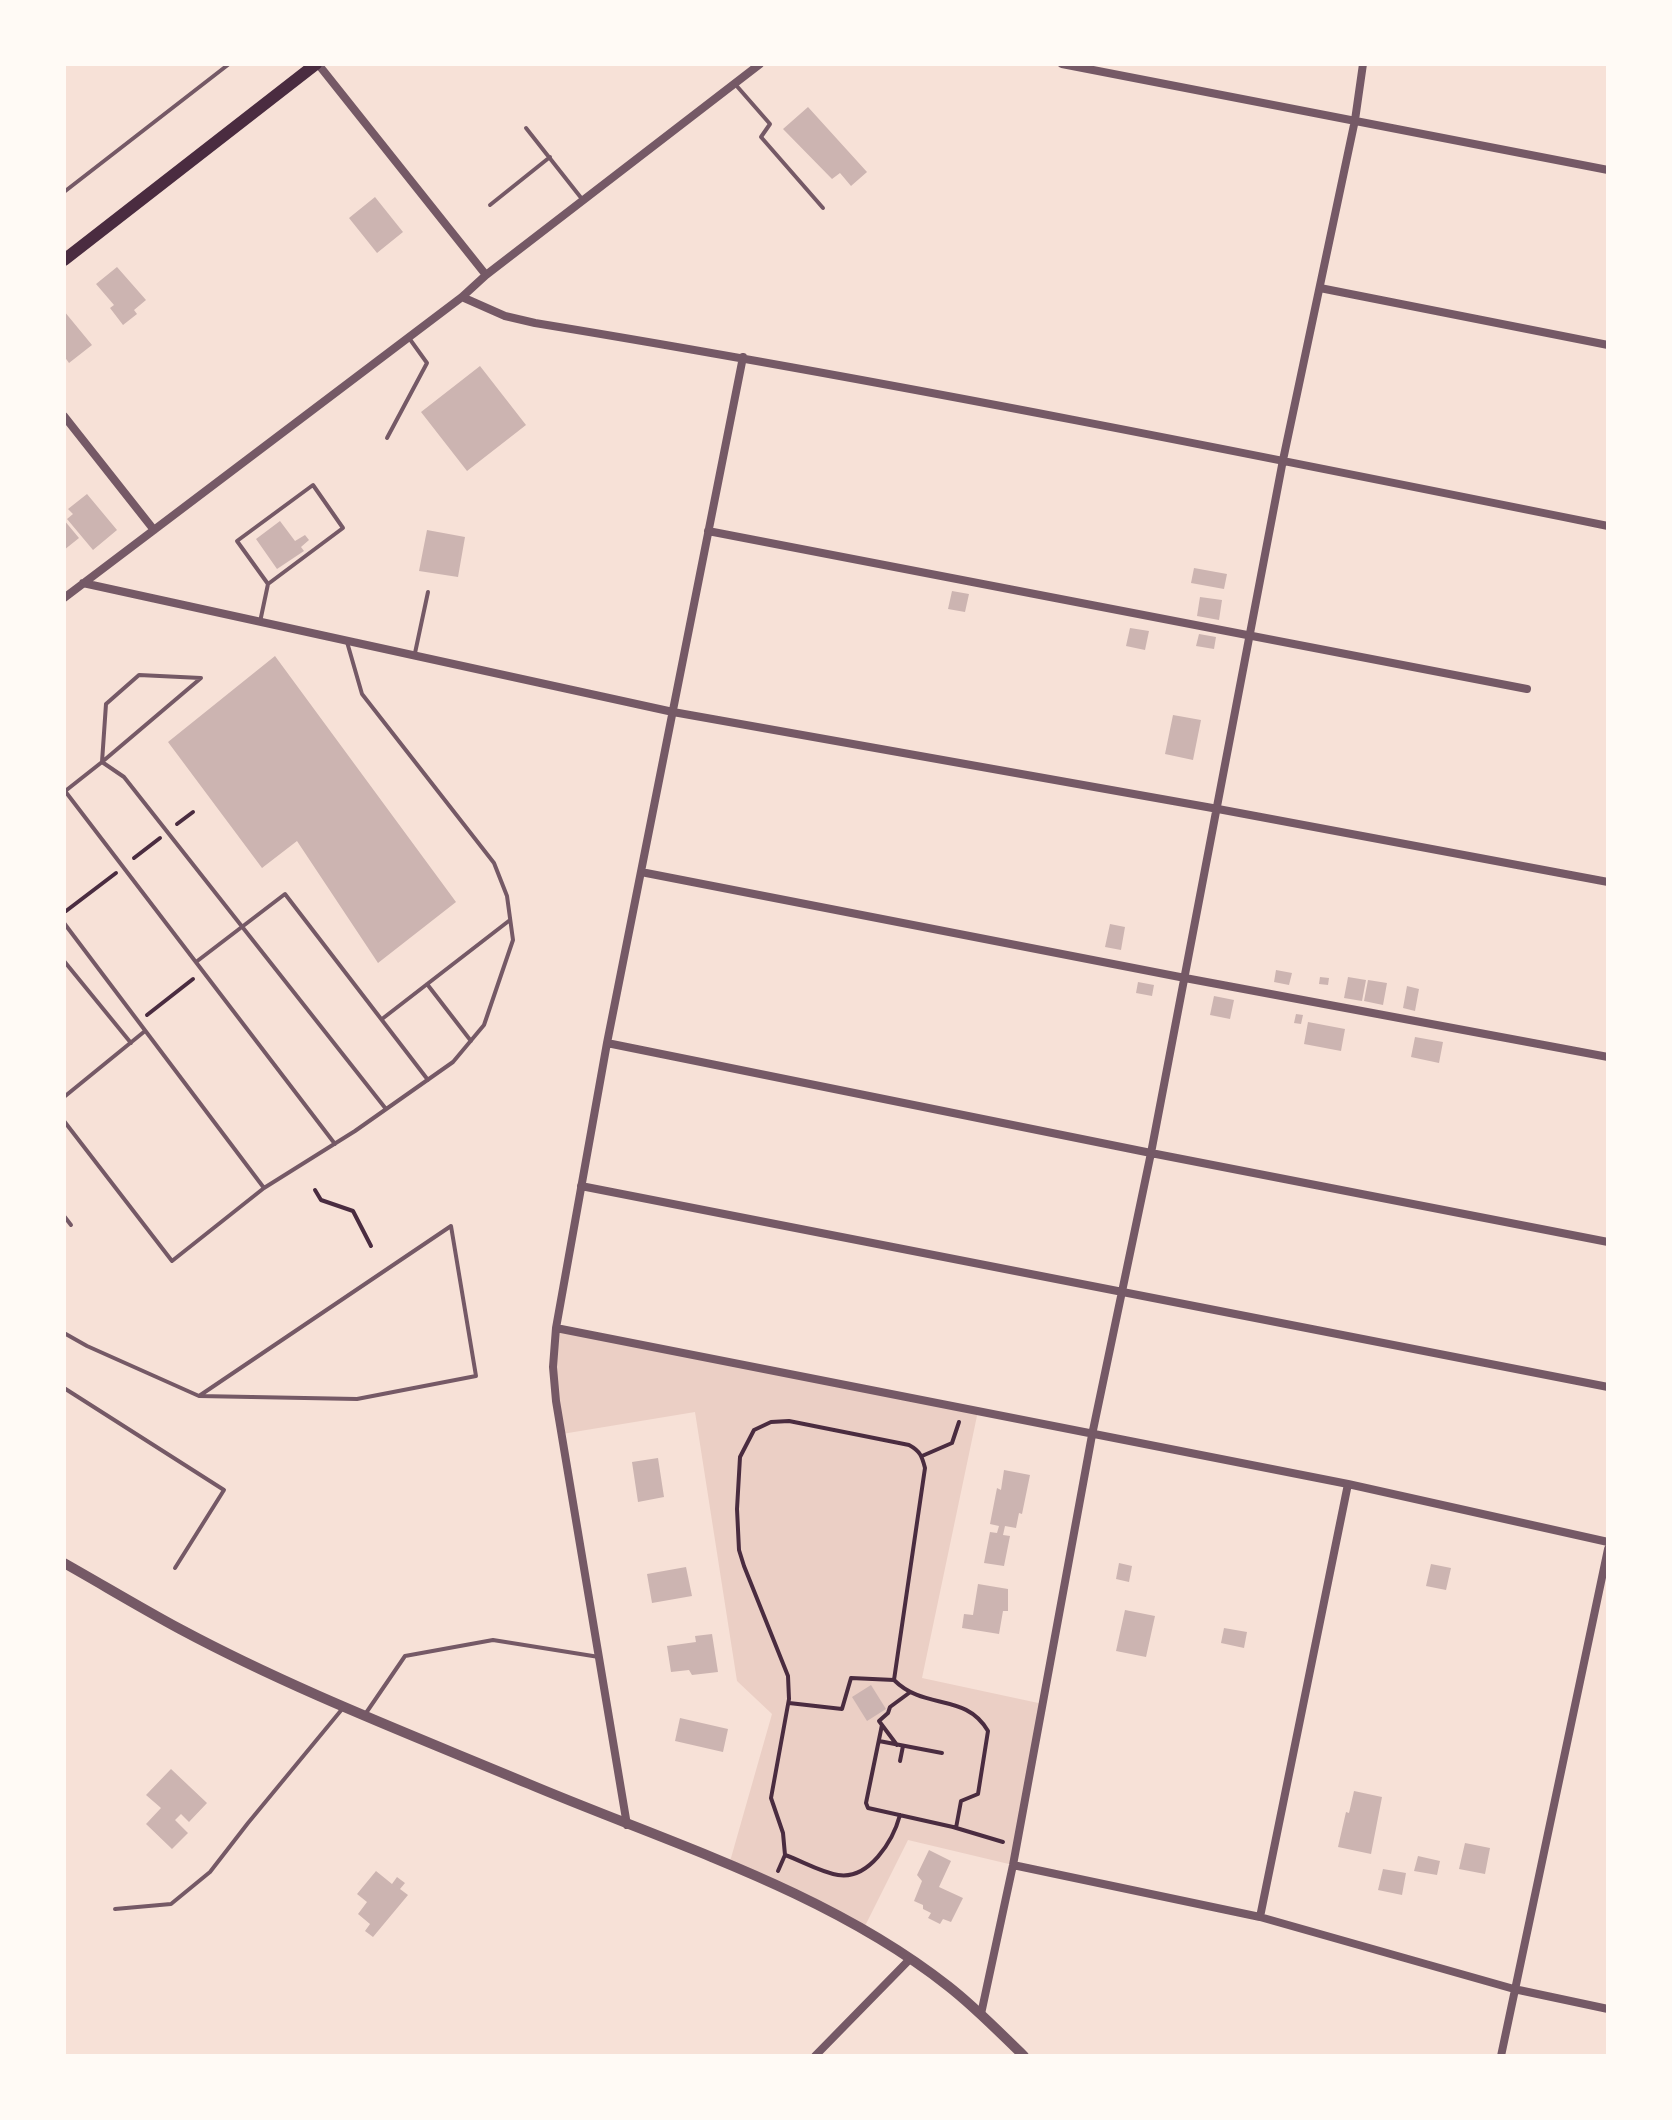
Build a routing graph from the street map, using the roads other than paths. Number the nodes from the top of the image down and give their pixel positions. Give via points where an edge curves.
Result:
1 (229, 64) edge
2 (317, 64) edge
3 (760, 64) edge
4 (1062, 64) edge
5 (1363, 64) edge
6 (735, 84) junction
7 (1355, 120) junction
8 (526, 128) dead end
9 (550, 157) junction
10 (1608, 170) edge
11 (64, 192) edge
12 (583, 200) junction
13 (490, 205) dead end
14 (823, 208) dead end
15 (64, 260) edge
16 (486, 275) junction
17 (1320, 288) junction
18 (462, 297) junction
19 (409, 338) junction
20 (1608, 345) edge
21 (743, 357) junction
22 (64, 416) edge
23 (387, 438) dead end
24 (1283, 460) junction
25 (1608, 526) edge
26 (154, 530) junction
27 (708, 531) junction
28 (83, 583) junction
29 (268, 584) junction
30 (428, 592) dead end
31 (64, 598) edge
32 (260, 622) junction
33 (1251, 634) junction
34 (347, 642) junction
35 (415, 656) junction
36 (1527, 689) dead end
37 (673, 712) junction
38 (102, 762) junction
39 (64, 791) edge
40 (1218, 809) junction
41 (641, 872) junction
42 (1608, 882) edge
43 (510, 920) junction
44 (64, 923) edge
45 (241, 927) junction
46 (64, 961) edge
47 (196, 962) junction
48 (1185, 978) junction
49 (427, 984) junction
50 (382, 1020) junction
51 (145, 1031) junction
52 (471, 1041) junction
53 (131, 1043) junction
54 (607, 1043) junction
55 (1608, 1057) edge
56 (428, 1080) junction
57 (64, 1097) edge
58 (386, 1109) junction
59 (64, 1121) edge
60 (335, 1144) junction
61 (1151, 1153) junction
62 (581, 1186) junction
63 (264, 1188) junction
64 (64, 1216) edge
65 (71, 1225) dead end
66 (1608, 1242) edge
67 (1122, 1293) junction
68 (556, 1328) junction
69 (64, 1333) edge
70 (1608, 1387) edge
71 (64, 1388) edge
72 (199, 1396) junction
73 (1092, 1435) junction
74 (1348, 1484) junction
75 (1608, 1542) edge
76 (1608, 1549) edge
77 (64, 1563) edge
78 (175, 1568) dead end
79 (599, 1657) junction
80 (345, 1706) junction
81 (364, 1715) junction
82 (627, 1825) junction
83 (1013, 1865) junction
84 (115, 1909) dead end
85 (1260, 1917) junction
86 (910, 1959) junction
87 (1514, 1989) junction
88 (1608, 2009) edge
89 (981, 2014) junction
90 (815, 2056) edge
91 (1024, 2056) edge
92 (1501, 2056) edge

1 - 11 lane
2 - 15 main road
2 - 16 street
3 - 6 street
4 - 7 street
5 - 7 street
6 - 12 street
6 - 14 lane via 770,124 761,137
7 - 10 street
7 - 17 street
8 - 9 lane
9 - 12 lane
9 - 13 lane
12 - 16 street
16 - 18 street
17 - 20 street
17 - 24 street
18 - 19 street
18 - 21 street via 535,323
19 - 23 lane via 427,363
19 - 26 street
21 - 24 street
21 - 27 street
22 - 26 street
24 - 25 street
24 - 33 street
26 - 28 street
27 - 33 street
27 - 37 street
28 - 31 street
28 - 32 street
29 - 29 lane via 237,541 313,485 343,528
29 - 32 lane
30 - 35 lane
32 - 34 street
33 - 36 street
33 - 40 street
34 - 35 street
34 - 43 lane via 362,694 494,863
35 - 37 street
37 - 40 street
37 - 41 street
38 - 38 lane via 106,704 139,675 201,678
38 - 39 lane
38 - 45 lane via 124,777
39 - 47 lane
40 - 42 street
40 - 48 street
41 - 48 street
41 - 54 street
43 - 49 lane
43 - 52 lane via 513,940 484,1025
44 - 51 lane
45 - 47 lane
45 - 50 lane via 285,894
45 - 58 lane
46 - 53 lane
47 - 60 lane
48 - 55 street
48 - 61 street
49 - 50 lane
49 - 52 lane
50 - 56 lane
51 - 53 lane
51 - 63 lane
52 - 56 lane
53 - 57 lane
54 - 61 street
54 - 62 street
56 - 58 lane
58 - 60 lane
59 - 63 lane via 172,1261
60 - 63 lane
61 - 66 street
61 - 67 street
62 - 67 street
62 - 68 street
64 - 65 lane
67 - 70 street
67 - 73 street
68 - 73 street
68 - 79 street via 556,1401
69 - 72 lane
71 - 78 lane via 224,1490
72 - 72 lane via 357,1399 476,1376 451,1226
73 - 74 street
73 - 83 street
74 - 75 street
74 - 85 street
76 - 87 street
77 - 80 street via 182,1630
79 - 81 lane via 493,1640 405,1656
79 - 82 street
80 - 81 street
80 - 84 lane via 210,1872 171,1904
81 - 82 street
82 - 86 street via 795,1895
83 - 85 street
83 - 89 street
85 - 87 street
86 - 89 street
86 - 90 street
87 - 88 street
87 - 92 street
89 - 91 street

